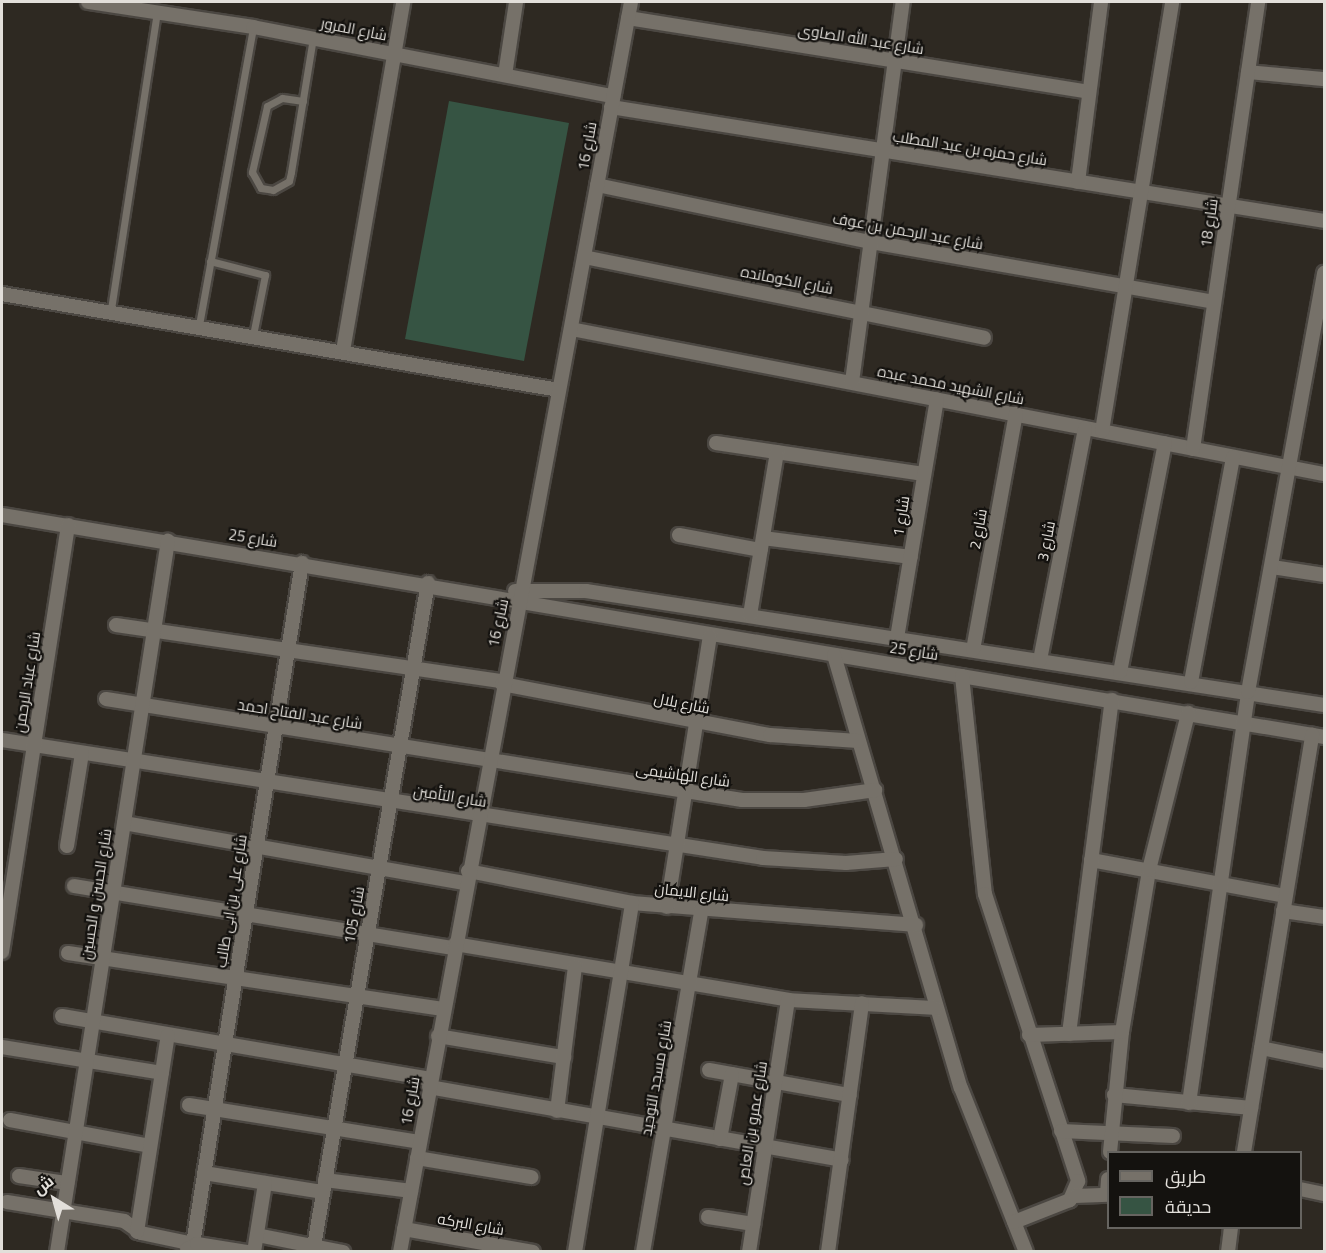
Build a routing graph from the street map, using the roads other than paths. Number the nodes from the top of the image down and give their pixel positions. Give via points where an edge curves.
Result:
1 (88, 2) edge
2 (403, 2) edge
3 (516, 2) edge
4 (631, 2) edge
5 (903, 2) edge
6 (1101, 2) edge
7 (1172, 2) edge
8 (1258, 2) edge
9 (186, 8) edge
10 (158, 9) junction
11 (628, 18) junction
12 (253, 27) junction
13 (313, 38) junction
14 (394, 54) junction
15 (896, 61) junction
16 (1248, 72) junction
17 (505, 75) junction
18 (1324, 79) edge
19 (1089, 92) junction
20 (303, 101) junction
21 (612, 101) junction
22 (883, 151) junction
23 (1078, 182) junction
24 (597, 185) junction
25 (1141, 192) junction
26 (1228, 206) junction
27 (1324, 221) edge
28 (871, 242) junction
29 (584, 257) junction
30 (210, 261) junction
31 (1324, 273) edge
32 (1126, 286) junction
33 (2, 294) edge
34 (1214, 302) junction
35 (111, 309) junction
36 (861, 312) junction
37 (199, 325) junction
38 (571, 329) junction
39 (253, 335) junction
40 (984, 338) dead end
41 (343, 351) junction
42 (852, 382) junction
43 (559, 390) junction
44 (937, 399) junction
45 (1016, 414) junction
46 (1085, 428) junction
47 (1102, 431) junction
48 (716, 443) dead end
49 (1165, 443) junction
50 (1193, 448) junction
51 (777, 452) junction
52 (1233, 457) junction
53 (1290, 467) junction
54 (924, 474) junction
55 (1324, 474) edge
56 (2, 515) edge
57 (68, 525) junction
58 (679, 535) dead end
59 (168, 541) junction
60 (762, 544) junction
61 (911, 556) junction
62 (302, 563) junction
63 (1272, 567) junction
64 (1324, 575) edge
65 (428, 583) junction
66 (521, 597) junction
67 (750, 615) junction
68 (116, 625) dead end
69 (154, 631) junction
70 (711, 636) junction
71 (897, 638) junction
72 (288, 650) junction
73 (973, 650) junction
74 (834, 655) junction
75 (1040, 660) junction
76 (413, 668) junction
77 (1120, 672) junction
78 (962, 676) junction
79 (502, 682) junction
80 (1191, 682) junction
81 (1248, 692) junction
82 (106, 699) dead end
83 (1112, 700) junction
84 (1324, 704) edge
85 (142, 705) junction
86 (1188, 713) junction
87 (697, 722) junction
88 (1243, 722) junction
89 (276, 727) junction
90 (1318, 736) edge
91 (2, 740) edge
92 (858, 741) junction
93 (34, 746) junction
94 (400, 747) junction
95 (82, 753) junction
96 (133, 762) junction
97 (488, 762) junction
98 (267, 783) junction
99 (875, 790) junction
100 (684, 792) junction
101 (390, 803) junction
102 (478, 817) junction
103 (124, 823) junction
104 (677, 845) junction
105 (67, 846) dead end
106 (256, 846) junction
107 (896, 860) junction
108 (1091, 860) junction
109 (8, 867) edge
110 (379, 868) junction
111 (1149, 870) junction
112 (467, 877) junction
113 (1220, 883) junction
114 (74, 886) dead end
115 (113, 892) junction
116 (1285, 896) junction
117 (632, 903) junction
118 (667, 907) junction
119 (701, 911) junction
120 (1283, 911) junction
121 (245, 914) junction
122 (1324, 917) edge
123 (916, 925) junction
124 (367, 934) junction
125 (454, 946) junction
126 (2, 952) edge
127 (68, 952) dead end
128 (103, 957) junction
129 (575, 966) junction
130 (619, 974) junction
131 (235, 977) junction
132 (688, 986) junction
133 (357, 996) junction
134 (788, 1000) junction
135 (862, 1004) junction
136 (936, 1008) junction
137 (443, 1009) junction
138 (62, 1016) dead end
139 (92, 1022) junction
140 (1122, 1032) junction
141 (1069, 1034) junction
142 (168, 1035) junction
143 (1029, 1035) junction
144 (438, 1036) junction
145 (224, 1044) junction
146 (2, 1047) edge
147 (1261, 1048) junction
148 (564, 1057) junction
149 (87, 1060) junction
150 (1324, 1061) edge
151 (345, 1065) junction
152 (709, 1070) dead end
153 (162, 1073) junction
154 (732, 1074) junction
155 (775, 1082) junction
156 (430, 1083) junction
157 (850, 1095) junction
158 (1114, 1095) junction
159 (1189, 1102) junction
160 (189, 1105) dead end
161 (1251, 1108) junction
162 (214, 1109) junction
163 (558, 1111) junction
164 (597, 1118) junction
165 (10, 1120) dead end
166 (334, 1128) junction
167 (664, 1129) junction
168 (1061, 1131) junction
169 (75, 1132) junction
170 (1112, 1133) junction
171 (1173, 1136) dead end
172 (720, 1140) junction
173 (420, 1142) junction
174 (150, 1146) junction
175 (765, 1148) junction
176 (1110, 1151) edge
177 (1244, 1151) edge
178 (417, 1158) junction
179 (842, 1160) junction
180 (204, 1173) junction
181 (19, 1176) dead end
182 (531, 1177) dead end
183 (68, 1183) junction
184 (265, 1183) junction
185 (324, 1186) junction
186 (1302, 1189) edge
187 (411, 1191) junction
188 (1324, 1194) edge
189 (1107, 1195) edge
190 (1075, 1196) junction
191 (7, 1202) dead end
192 (63, 1212) junction
193 (708, 1217) dead end
194 (1014, 1222) junction
195 (753, 1224) junction
196 (404, 1229) junction
197 (1232, 1229) edge
198 (137, 1232) junction
199 (257, 1235) junction
200 (190, 1248) edge
201 (313, 1249) edge
202 (57, 1251) edge
203 (248, 1251) edge
204 (254, 1251) edge
205 (343, 1251) edge
206 (400, 1251) edge
207 (533, 1251) edge
208 (575, 1251) edge
209 (643, 1251) edge
210 (749, 1251) edge
211 (828, 1251) edge
212 (1026, 1251) edge
213 (1228, 1251) edge

1 - 10 street, شارع المرور
2 - 14 street
3 - 17 street
4 - 11 street, شارع 16
5 - 15 street
6 - 19 street
7 - 25 street
8 - 16 street, شارع 18
9 - 10 street, شارع المرور
9 - 12 street, شارع المرور
10 - 35 lane
11 - 15 street, شارع عبد الله الصاوى
11 - 21 street, شارع 16
12 - 13 street, شارع المرور
12 - 30 lane
13 - 14 street, شارع المرور
13 - 20 lane
14 - 17 street, شارع المرور
14 - 41 street
15 - 19 street, شارع عبد الله الصاوى
15 - 22 street
16 - 18 street
16 - 26 street, شارع 18
17 - 21 street, شارع المرور
19 - 23 street
20 - 20 lane via 289,181 273,190 261,188 252,172 267,106 282,98
21 - 22 street, شارع حمزه بن عبد المطلب
21 - 24 street, شارع 16
22 - 23 street, شارع حمزه بن عبد المطلب
22 - 28 street
23 - 25 street, شارع حمزه بن عبد المطلب
24 - 28 street, شارع عبد الرحمن بن عوف
24 - 29 street, شارع 16
25 - 26 street, شارع حمزه بن عبد المطلب
25 - 32 street
26 - 27 street, شارع حمزه بن عبد المطلب
26 - 34 street, شارع 18
28 - 32 street, شارع عبد الرحمن بن عوف
28 - 36 street
29 - 36 street, شارع الكومانده
29 - 38 street, شارع 16
30 - 37 lane
30 - 39 lane via 264,275
31 - 53 street
32 - 34 street, شارع عبد الرحمن بن عوف
32 - 47 street
33 - 35 street
34 - 50 street, شارع 18
35 - 37 street
36 - 40 street, شارع الكومانده
36 - 42 street
37 - 39 street
38 - 42 street, شارع الشهيد محمد عبده
38 - 43 street, شارع 16
39 - 41 street
41 - 43 street
42 - 44 street, شارع الشهيد محمد عبده
43 - 66 street, شارع 16
44 - 45 street, شارع الشهيد محمد عبده
44 - 54 street, شارع 1
45 - 46 street, شارع الشهيد محمد عبده
45 - 73 street, شارع 2
46 - 47 street, شارع الشهيد محمد عبده
46 - 75 street, شارع 3
47 - 49 street, شارع الشهيد محمد عبده
48 - 51 street
49 - 50 street, شارع الشهيد محمد عبده
49 - 77 street
50 - 52 street, شارع الشهيد محمد عبده
51 - 54 street
51 - 60 street
52 - 53 street, شارع الشهيد محمد عبده
52 - 80 street
53 - 55 street, شارع الشهيد محمد عبده
53 - 63 street
54 - 61 street, شارع 1
56 - 57 street, شارع 25
57 - 59 street, شارع 25
57 - 93 street, شارع عباد الرحمن
58 - 60 street
59 - 62 street, شارع 25
59 - 69 street, شارع الحسن و الحسين
60 - 61 street
60 - 67 street
61 - 71 street, شارع 1
62 - 65 street, شارع 25
62 - 72 street, شارع على بن ابى طالب
63 - 64 street
63 - 81 street
65 - 66 street, شارع 25
65 - 76 street, شارع 105
66 - 67 street, شارع 25 via 586,591
66 - 70 street, شارع 25
66 - 79 street, شارع 16
67 - 71 street, شارع 25
68 - 69 street, شارع بلال
69 - 72 street, شارع بلال
69 - 85 street, شارع الحسن و الحسين
70 - 74 street, شارع 25
70 - 87 street
71 - 73 street, شارع 25
72 - 76 street, شارع بلال
72 - 89 street, شارع على بن ابى طالب
73 - 75 street, شارع 25
74 - 78 street, شارع 25
74 - 92 street
75 - 77 street, شارع 25
76 - 79 street, شارع بلال
76 - 94 street, شارع 105
77 - 80 street, شارع 25
78 - 83 street, شارع 25
78 - 143 street via 982,875
79 - 87 street, شارع بلال
79 - 97 street, شارع 16
80 - 81 street, شارع 25
81 - 84 street, شارع 25
81 - 88 street
82 - 85 street, شارع عبد الفتاح احمد
83 - 86 street, شارع 25
83 - 108 street
85 - 89 street, شارع عبد الفتاح احمد
85 - 96 street, شارع الحسن و الحسين
86 - 88 street, شارع 25
86 - 111 street
87 - 92 street, شارع بلال via 770,735
87 - 100 street
88 - 90 street, شارع 25
88 - 113 street
89 - 94 street, شارع عبد الفتاح احمد
89 - 98 street, شارع على بن ابى طالب
90 - 116 street
91 - 93 street, شارع التأمين
92 - 99 street
93 - 95 street, شارع التأمين
93 - 109 street, شارع عباد الرحمن
94 - 97 street, شارع عبد الفتاح احمد
94 - 101 street, شارع 105
95 - 96 street, شارع التأمين
95 - 105 street
96 - 98 street, شارع التأمين
96 - 103 street, شارع الحسن و الحسين
97 - 100 street, شارع الهاشيمى
97 - 102 street, شارع 16
98 - 101 street, شارع التأمين
98 - 106 street, شارع على بن ابى طالب
99 - 100 street, شارع الهاشيمى via 794,800
99 - 107 street
100 - 104 street
101 - 102 street, شارع التأمين
101 - 110 street, شارع 105
102 - 104 street, شارع التأمين
102 - 112 street, شارع 16
103 - 106 street, شارع الايمان
103 - 115 street, شارع الحسن و الحسين
104 - 107 street, شارع التأمين via 805,861
104 - 118 street
106 - 110 street, شارع الايمان
106 - 121 street, شارع على بن ابى طالب
107 - 123 street
108 - 111 street
108 - 141 street
109 - 126 street, شارع عباد الرحمن
110 - 112 street, شارع الايمان
110 - 124 street, شارع 105
111 - 113 street
111 - 140 street
112 - 117 street, شارع الايمان
112 - 125 street, شارع 16
113 - 116 street
113 - 159 street
114 - 115 street
115 - 121 street
115 - 128 street, شارع الحسن و الحسين
116 - 120 street
117 - 118 street, شارع الايمان
117 - 130 street
118 - 119 street, شارع الايمان
119 - 123 street, شارع الايمان
119 - 132 street, شارع مسجد التوحيد
120 - 122 street
120 - 147 street
121 - 124 street
121 - 131 street, شارع على بن ابى طالب
123 - 136 street
124 - 125 street
124 - 133 street, شارع 105
125 - 129 street
125 - 137 street, شارع 16
127 - 128 street
128 - 131 street
128 - 139 street, شارع الحسن و الحسين
129 - 130 street
129 - 148 street
130 - 132 street
130 - 164 street
131 - 133 street
131 - 145 street, شارع على بن ابى طالب
132 - 134 street
132 - 167 street, شارع مسجد التوحيد
133 - 137 street
133 - 151 street, شارع 105
134 - 135 street
134 - 155 street, شارع عمرو بن العاص
135 - 136 street
135 - 157 street
136 - 194 street via 961,1088
137 - 144 street, شارع 16
138 - 139 street
139 - 142 street
139 - 149 street, شارع الحسن و الحسين
140 - 141 street
140 - 158 street
141 - 143 street
142 - 145 street
142 - 153 street
143 - 168 street
144 - 148 street
144 - 156 street, شارع 16
145 - 151 street
145 - 162 street, شارع على بن ابى طالب
146 - 149 street
147 - 150 street
147 - 161 street
148 - 163 street
149 - 153 street
149 - 169 street, شارع الحسن و الحسين
151 - 156 street
151 - 166 street, شارع 105
152 - 154 street
153 - 174 street
154 - 155 street
154 - 172 street
155 - 157 street
155 - 175 street, شارع عمرو بن العاص
156 - 163 street
156 - 173 street, شارع 16
157 - 179 street
158 - 159 street
158 - 170 street
159 - 161 street
160 - 162 street
161 - 177 street
162 - 166 street
162 - 180 street, شارع على بن ابى طالب
163 - 164 street
164 - 167 street
164 - 208 street
165 - 169 street
166 - 173 street
166 - 185 street, شارع 105
167 - 172 street
167 - 209 street, شارع مسجد التوحيد
168 - 170 street
168 - 190 street via 1078,1181
169 - 174 street
169 - 183 street, شارع الحسن و الحسين
170 - 171 street
170 - 176 street
172 - 175 street
173 - 178 street, شارع 16
174 - 198 street
175 - 179 street
175 - 195 street, شارع عمرو بن العاص
178 - 182 street
178 - 187 street, شارع 16
179 - 211 street
180 - 184 street
180 - 200 street, شارع على بن ابى طالب
181 - 183 street
183 - 192 street, شارع الحسن و الحسين
184 - 185 street
184 - 199 street
185 - 187 street
185 - 201 street, شارع 105
186 - 188 street
187 - 196 street, شارع 16
189 - 190 street
190 - 194 street
191 - 192 street
192 - 198 street via 124,1221
192 - 202 street, شارع الحسن و الحسين
193 - 195 street
194 - 212 street
195 - 210 street, شارع عمرو بن العاص
196 - 206 street, شارع 16
196 - 207 street, شارع البركه
197 - 213 street
198 - 200 street
199 - 201 street
199 - 204 street
200 - 203 street
201 - 205 street

